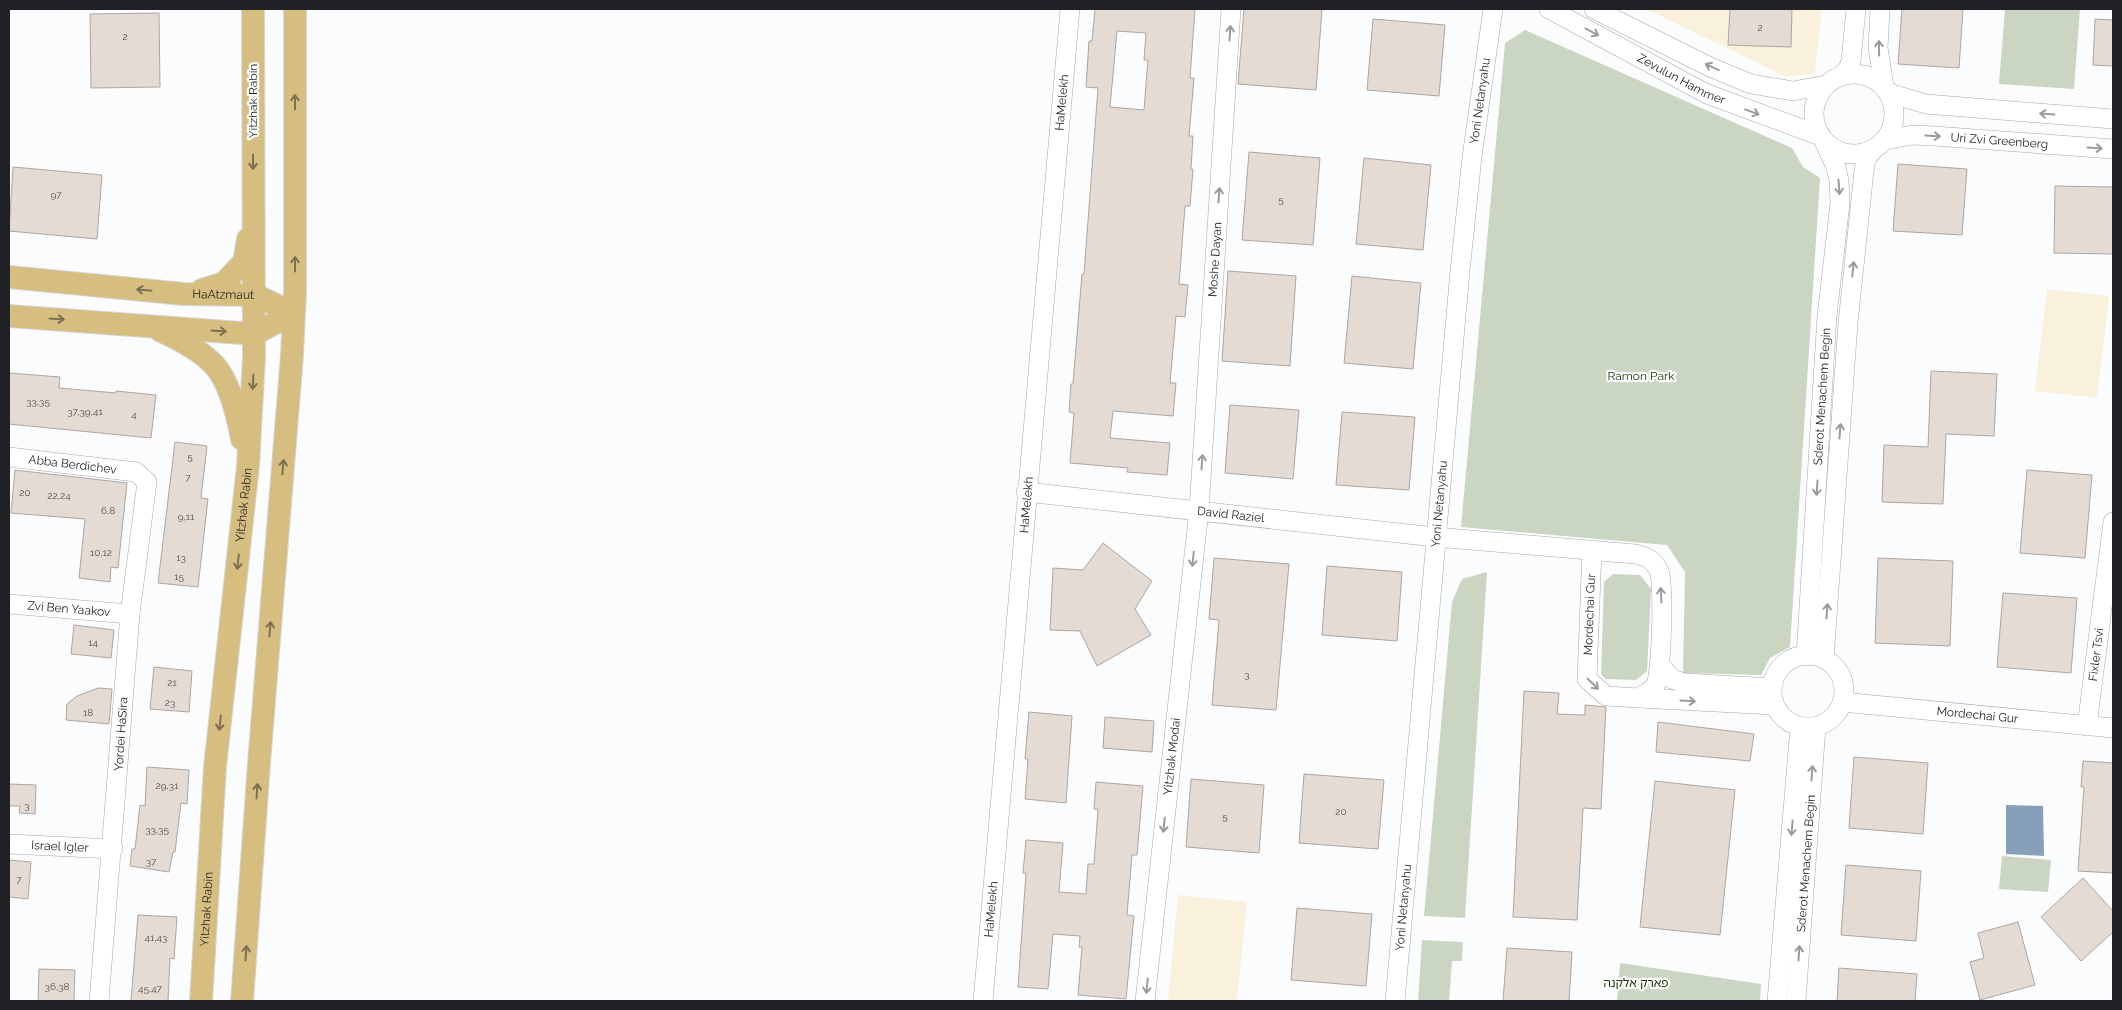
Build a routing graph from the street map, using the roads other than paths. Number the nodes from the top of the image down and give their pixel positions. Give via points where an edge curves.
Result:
1 (253, 9) edge
2 (295, 9) edge
3 (1070, 9) edge
4 (1231, 9) edge
5 (1493, 9) edge
6 (1549, 9) edge
7 (1594, 9) edge
8 (1856, 9) edge
9 (1880, 9) edge
10 (1842, 75) junction
11 (1826, 85) junction
12 (1887, 90) junction
13 (2113, 119) edge
14 (1823, 138) junction
15 (1879, 145) junction
16 (2113, 149) edge
17 (253, 204) junction
18 (9, 276) edge
19 (184, 294) junction
20 (255, 295) junction
21 (293, 313) junction
22 (9, 316) edge
23 (149, 326) junction
24 (255, 334) junction
25 (9, 458) edge
26 (248, 466) junction
27 (136, 472) joint
28 (1026, 492) junction
29 (1199, 510) junction
30 (2113, 522) edge
31 (1435, 537) junction
32 (1592, 550) junction
33 (9, 604) edge
34 (130, 614) junction
35 (1815, 657) junction
36 (1660, 666) junction
37 (1773, 697) junction
38 (1639, 698) junction
39 (1842, 702) junction
40 (2087, 726) junction
41 (1808, 727) junction
42 (2113, 728) edge
43 (9, 844) edge
44 (113, 849) junction
45 (99, 1001) edge
46 (201, 1001) edge
47 (242, 1001) edge
48 (983, 1001) edge
49 (1145, 1001) edge
50 (1395, 1001) edge
51 (1777, 1001) edge
52 (1796, 1001) edge

1 -> 17 main road, Yitzhak Rabin
21 -> 2 main road
3 - 28 street, HaMelekh
29 -> 4 street, Moshe Dayan
5 - 31 street, Yoni Netanyahu via 1472,157
6 -> 14 street, Zevulun Hammer via 1707,94
11 -> 7 street, Zevulun Hammer via 1793,91 1751,84
8 - 10 street via 1851,61
12 -> 9 street via 1878,48
10 - 11 street
10 - 12 street via 1856,73 1869,76
11 - 14 street via 1814,110 1815,123
13 -> 12 street via 1926,104
12 - 15 street via 1895,112 1890,132
14 - 15 street via 1832,148 1852,154
14 -> 35 street, Sderot Menachem Begin via 1836,167 1840,203 1828,316
15 -> 16 street, Uri Zvi Greenberg via 1912,135
35 -> 15 street, Sderot Menachem Begin via 1864,171 1866,159
17 - 19 main road via 244,262 224,283
17 - 20 main road, Yitzhak Rabin
19 -> 18 main road, HaAtzmaut
19 - 20 main road, HaAtzmaut
20 - 21 main road, HaAtzmaut
20 - 24 main road, Yitzhak Rabin
21 - 24 main road
47 -> 21 main road
22 -> 23 main road
23 -> 24 main road
23 - 26 main road via 184,342 216,368 234,404
24 -> 26 main road, Yitzhak Rabin
25 - 27 street, Abba Berdichev
26 -> 46 main road, Yitzhak Rabin via 215,767
27 - 34 street, Yordei HaSira via 147,482
28 - 29 street, David Raziel
28 - 48 street, HaMelekh
29 - 31 street, David Raziel
29 -> 49 street, Yitzhak Modai
30 - 40 street, Fixler Tsvi
31 - 32 street
31 - 50 street, Yoni Netanyahu
36 -> 32 street via 1660,573 1650,558
32 -> 38 street, Mordechai Gur via 1587,678 1606,696
33 - 34 street, Zvi Ben Yaakov
34 - 44 street, Yordei HaSira
35 - 37 street via 1796,658 1783,666 1774,678
35 - 39 street via 1832,665 1843,682
36 - 37 street via 1672,679 1684,683
36 - 38 street via 1656,685
38 -> 37 street, Mordechai Gur
37 - 41 street via 1780,715 1789,723
39 - 40 street, Mordechai Gur
39 - 41 street via 1832,718
40 - 42 street, Mordechai Gur
41 -> 51 street, Sderot Menachem Begin
52 -> 41 street, Sderot Menachem Begin
43 - 44 street, Israel Igler
44 - 45 street, Yordei HaSira

